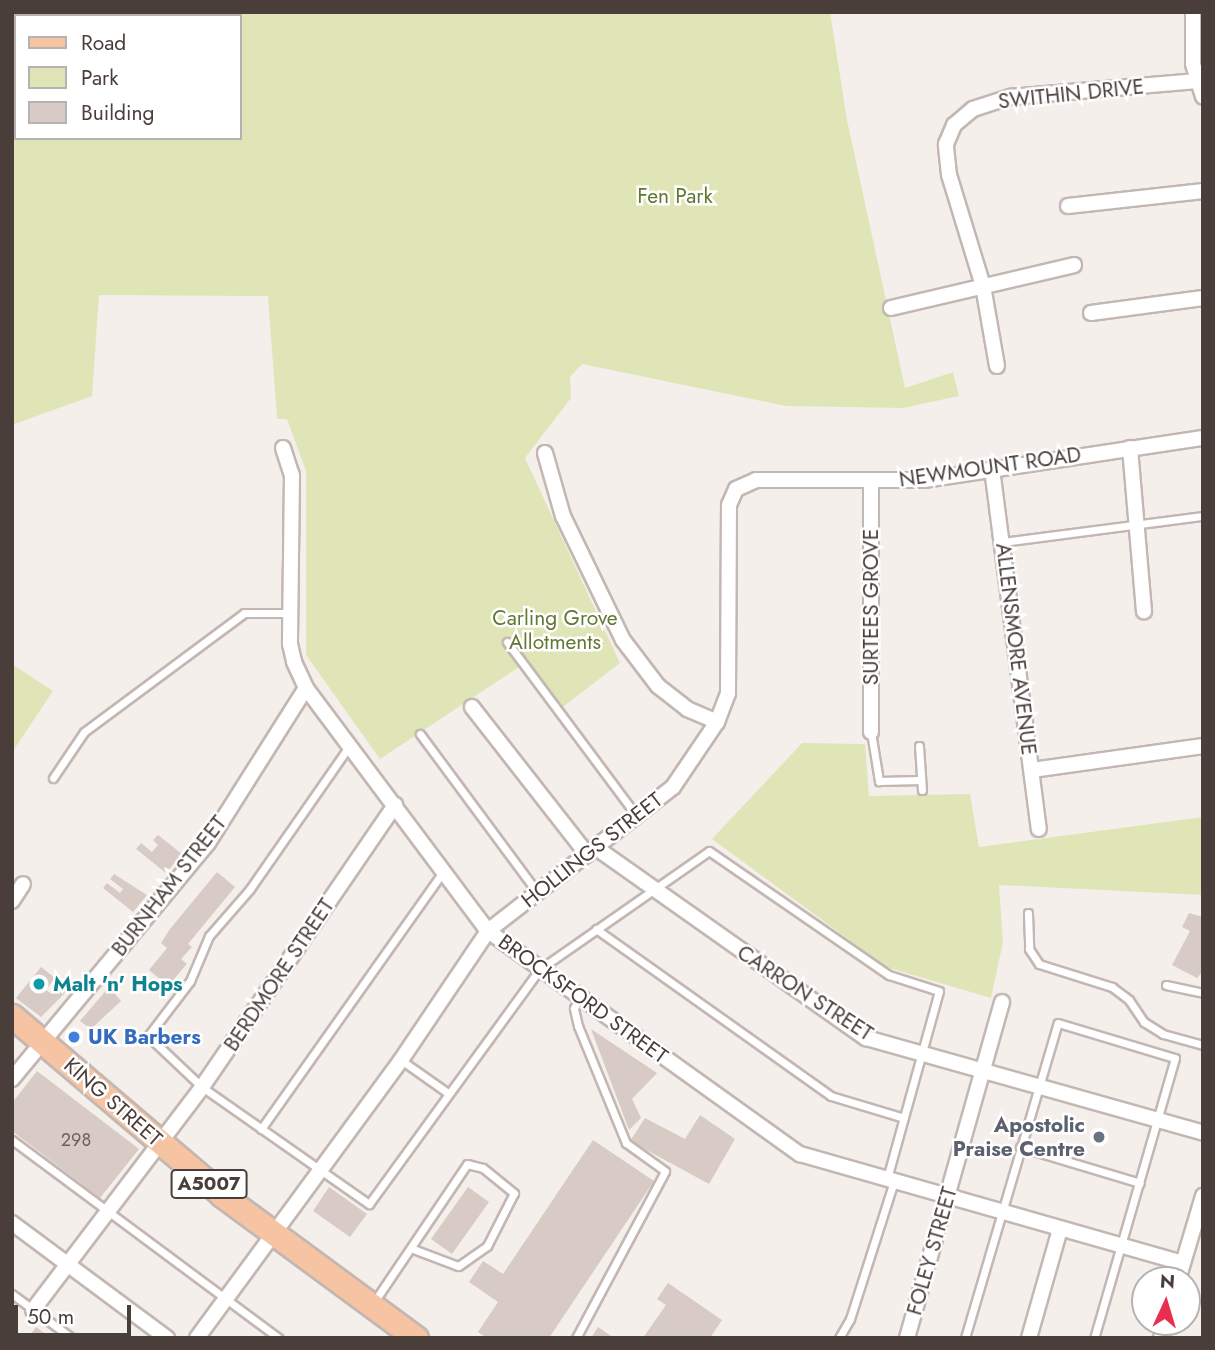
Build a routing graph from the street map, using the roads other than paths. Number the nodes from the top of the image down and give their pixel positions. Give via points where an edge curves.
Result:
1 (1193, 12) edge
2 (1196, 81) junction
3 (1203, 96) edge
4 (1203, 191) edge
5 (1068, 206) dead end
6 (1074, 265) dead end
7 (983, 286) junction
8 (1203, 298) edge
9 (891, 308) dead end
10 (1091, 313) dead end
11 (997, 366) dead end
12 (1203, 438) edge
13 (283, 448) dead end
14 (1130, 448) junction
15 (545, 453) dead end
16 (992, 469) junction
17 (871, 482) junction
18 (736, 489) joint
19 (1203, 516) edge
20 (1137, 526) junction
21 (1002, 542) junction
22 (1144, 611) dead end
23 (291, 613) junction
24 (507, 642) dead end
25 (306, 688) junction
26 (472, 707) dead end
27 (717, 722) junction
28 (871, 733) joint
29 (420, 734) dead end
30 (350, 745) junction
31 (919, 746) dead end
32 (1203, 746) edge
33 (1032, 770) junction
34 (53, 778) dead end
35 (921, 780) junction
36 (922, 790) dead end
37 (395, 805) junction
38 (638, 816) junction
39 (1039, 829) dead end
40 (591, 850) junction
41 (444, 871) junction
42 (23, 884) dead end
43 (652, 890) junction
44 (537, 892) junction
45 (12, 901) edge
46 (1028, 913) dead end
47 (596, 929) junction
48 (488, 932) junction
49 (540, 969) junction
50 (1166, 985) dead end
51 (1203, 993) edge
52 (580, 997) junction
53 (1002, 1002) dead end
54 (12, 1017) edge
55 (43, 1039) junction
56 (1203, 1045) edge
57 (922, 1055) junction
58 (401, 1060) junction
59 (983, 1072) junction
60 (12, 1079) edge
61 (202, 1087) junction
62 (1038, 1087) junction
63 (448, 1093) junction
64 (904, 1118) junction
65 (1157, 1120) junction
66 (261, 1129) junction
67 (1203, 1133) edge
68 (12, 1140) edge
69 (159, 1143) junction
70 (1020, 1147) junction
71 (320, 1171) junction
72 (890, 1180) junction
73 (1140, 1183) junction
74 (947, 1195) junction
75 (1203, 1196) edge
76 (1002, 1211) junction
77 (108, 1212) junction
78 (12, 1223) edge
79 (1060, 1229) junction
80 (275, 1233) junction
81 (1121, 1246) junction
82 (413, 1249) junction
83 (1183, 1263) junction
84 (69, 1264) junction
85 (1182, 1266) edge
86 (12, 1294) edge
87 (226, 1298) junction
88 (372, 1306) junction
89 (33, 1310) junction
90 (72, 1338) edge
91 (167, 1338) edge
92 (197, 1338) edge
93 (279, 1338) edge
94 (416, 1338) edge
95 (576, 1338) edge
96 (839, 1338) edge
97 (907, 1338) edge
98 (965, 1338) edge
99 (1029, 1338) edge
100 (1094, 1338) edge

1 - 2 street
2 - 3 street
2 - 7 street, SWITHIN DRIVE via 1011,97 959,118 949,134 946,152
4 - 5 street
6 - 7 street
7 - 9 street
7 - 11 street, SWITHIN DRIVE
8 - 10 street
12 - 14 street, NEWMOUNT ROAD
13 - 23 street, BROCKSFORD STREET via 292,475
14 - 16 street, NEWMOUNT ROAD
14 - 20 street
15 - 27 street via 564,516 623,640 659,686 687,709
16 - 17 street, NEWMOUNT ROAD
16 - 21 street, ALLENSMORE AVENUE
17 - 18 street, NEWMOUNT ROAD via 756,480
17 - 28 street, SURTEES GROVE
18 - 27 street, HOLLINGS STREET via 729,505 728,693
19 - 20 lane
20 - 21 lane
20 - 22 street
21 - 33 street, ALLENSMORE AVENUE
23 - 25 street, BROCKSFORD STREET via 290,643
23 - 34 lane via 244,614 84,732
24 - 38 lane
25 - 30 street, BROCKSFORD STREET
25 - 55 street, BURNHAM STREET via 208,843
26 - 40 street, CARRON STREET
27 - 38 street, HOLLINGS STREET via 673,787
28 - 35 lane via 879,781
29 - 44 lane
30 - 37 street, BROCKSFORD STREET
30 - 61 lane via 243,899 209,936 190,981 148,1036
31 - 35 lane
32 - 33 street
33 - 39 street, ALLENSMORE AVENUE
35 - 36 lane
37 - 41 street, BROCKSFORD STREET
37 - 61 street, BERDMORE STREET
38 - 40 street, HOLLINGS STREET
40 - 43 street, CARRON STREET
40 - 44 street, HOLLINGS STREET
41 - 48 street, BROCKSFORD STREET
41 - 66 lane
42 - 45 street
43 - 47 lane
43 - 57 street, CARRON STREET via 866,1038
43 - 57 lane via 709,851 889,975 939,991
44 - 48 street, HOLLINGS STREET
46 - 56 lane via 1030,949 1039,964 1112,987 1129,1000 1144,1022 1163,1034
47 - 49 lane
47 - 64 lane via 831,1096
48 - 49 street, BROCKSFORD STREET
48 - 58 street, HOLLINGS STREET
49 - 52 street, BROCKSFORD STREET
49 - 63 lane
50 - 51 lane
52 - 72 street, BROCKSFORD STREET via 800,1154
52 - 95 lane via 574,1008 578,1026 626,1143 664,1171
53 - 59 street, FOLEY STREET
54 - 55 main road, KING STREET / A5007
55 - 60 street, BURNHAM STREET
55 - 69 main road, KING STREET / A5007
57 - 59 street, CARRON STREET
57 - 64 lane
58 - 63 lane
58 - 71 street, HOLLINGS STREET
59 - 62 street, CARRON STREET
59 - 74 street, FOLEY STREET
61 - 66 lane
61 - 69 street, BERDMORE STREET
62 - 65 street, CARRON STREET
62 - 65 lane via 1058,1023 1175,1058
62 - 70 lane
63 - 71 lane via 369,1204
64 - 72 lane
65 - 67 street, CARRON STREET
65 - 73 lane
66 - 71 lane
68 - 77 lane
69 - 77 street, BERDMORE STREET
69 - 80 main road, KING STREET / A5007
70 - 73 lane
70 - 76 lane
71 - 80 street, HOLLINGS STREET
72 - 74 street, BROCKSFORD STREET
72 - 96 lane via 850,1319
73 - 81 lane
74 - 76 street, BROCKSFORD STREET
74 - 97 street, FOLEY STREET
75 - 83 street
76 - 79 street, BROCKSFORD STREET
76 - 98 lane
77 - 84 street, BERDMORE STREET
77 - 87 lane
78 - 84 street
79 - 81 street, BROCKSFORD STREET
79 - 99 street
80 - 87 street, HOLLINGS STREET
80 - 88 main road, KING STREET / A5007
81 - 83 street, BROCKSFORD STREET
81 - 100 lane
82 - 82 lane via 467,1164 483,1168 514,1194 487,1246 458,1266
82 - 88 lane
83 - 85 street
84 - 89 street, BERDMORE STREET
84 - 91 street
86 - 89 lane
87 - 92 street, HOLLINGS STREET
87 - 93 lane
88 - 94 main road, KING STREET / A5007
89 - 90 lane

